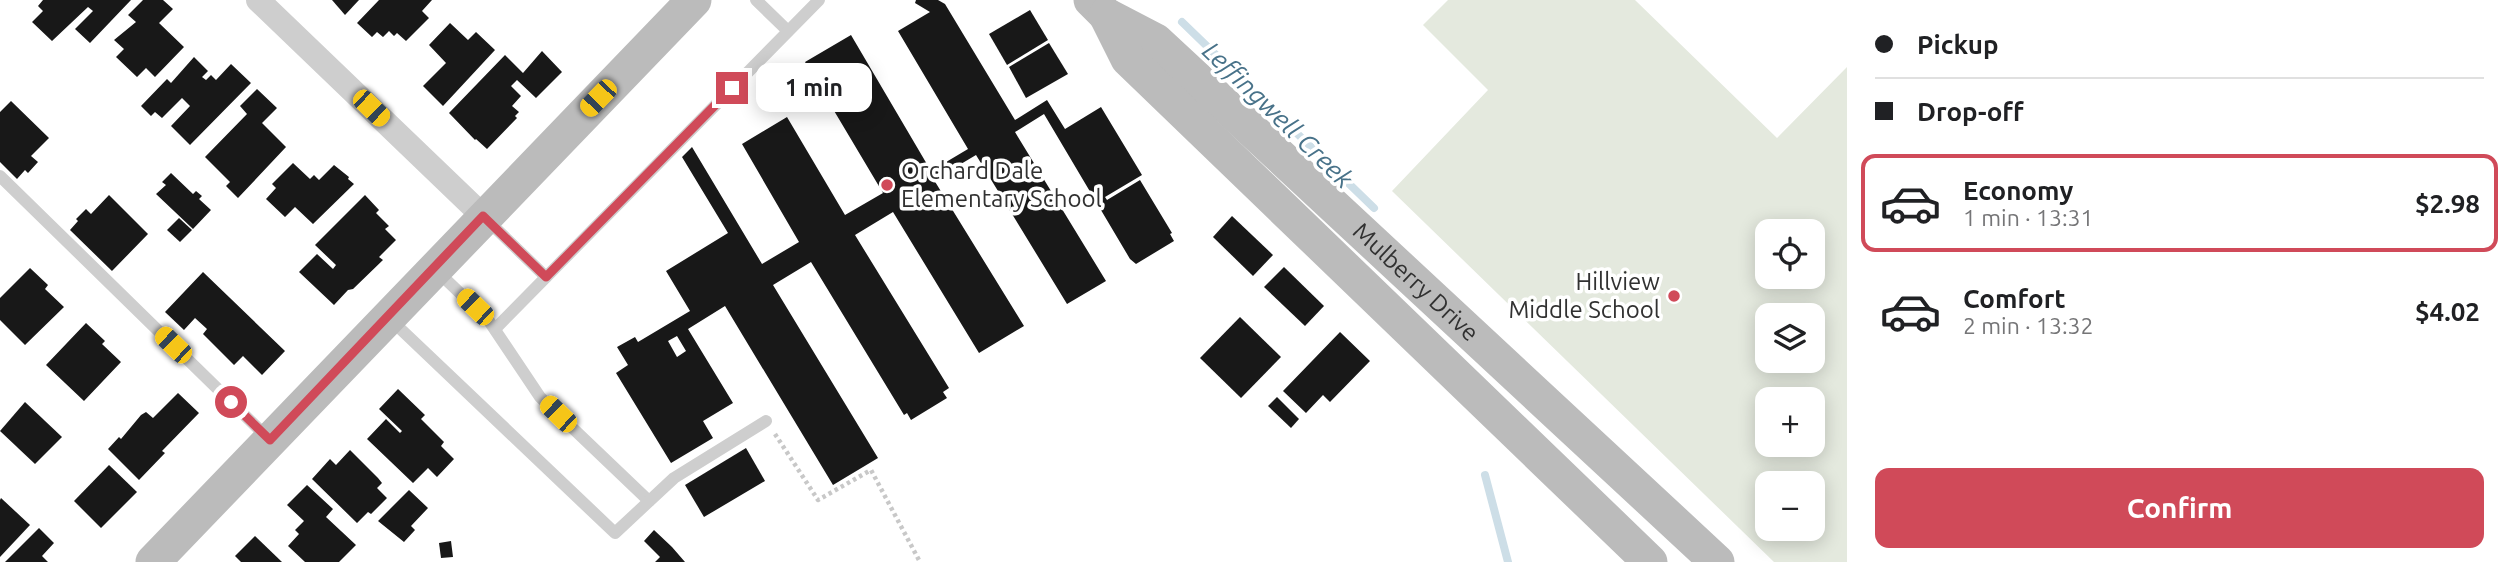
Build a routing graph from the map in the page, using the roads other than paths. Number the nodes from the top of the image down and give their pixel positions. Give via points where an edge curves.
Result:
1 (258, 0) edge
2 (694, 0) edge
3 (756, 0) edge
4 (819, 0) edge
5 (1106, 5) edge
6 (788, 31) junction
7 (0, 176) edge
8 (483, 216) junction
9 (434, 268) junction
10 (546, 277) junction
11 (387, 317) junction
12 (495, 328) junction
13 (766, 421) road end
14 (270, 440) junction
15 (649, 501) junction
16 (1670, 517) junction
17 (1643, 559) edge
18 (159, 560) edge
19 (1717, 562) edge

1 - 8 street
2 - 8 street
3 - 6 lane
4 - 6 lane
5 - 16 street, Mulberry Drive via 1156,41
5 - 17 street, Mulberry Drive via 1128,59
6 - 10 lane
7 - 14 lane
8 - 9 street
8 - 10 lane
9 - 11 street
9 - 12 lane
10 - 12 lane
11 - 14 street
11 - 15 lane via 615,533
12 - 15 lane via 540,397
13 - 15 lane via 686,470
14 - 18 street
16 - 17 street
16 - 19 street, Mulberry Drive

